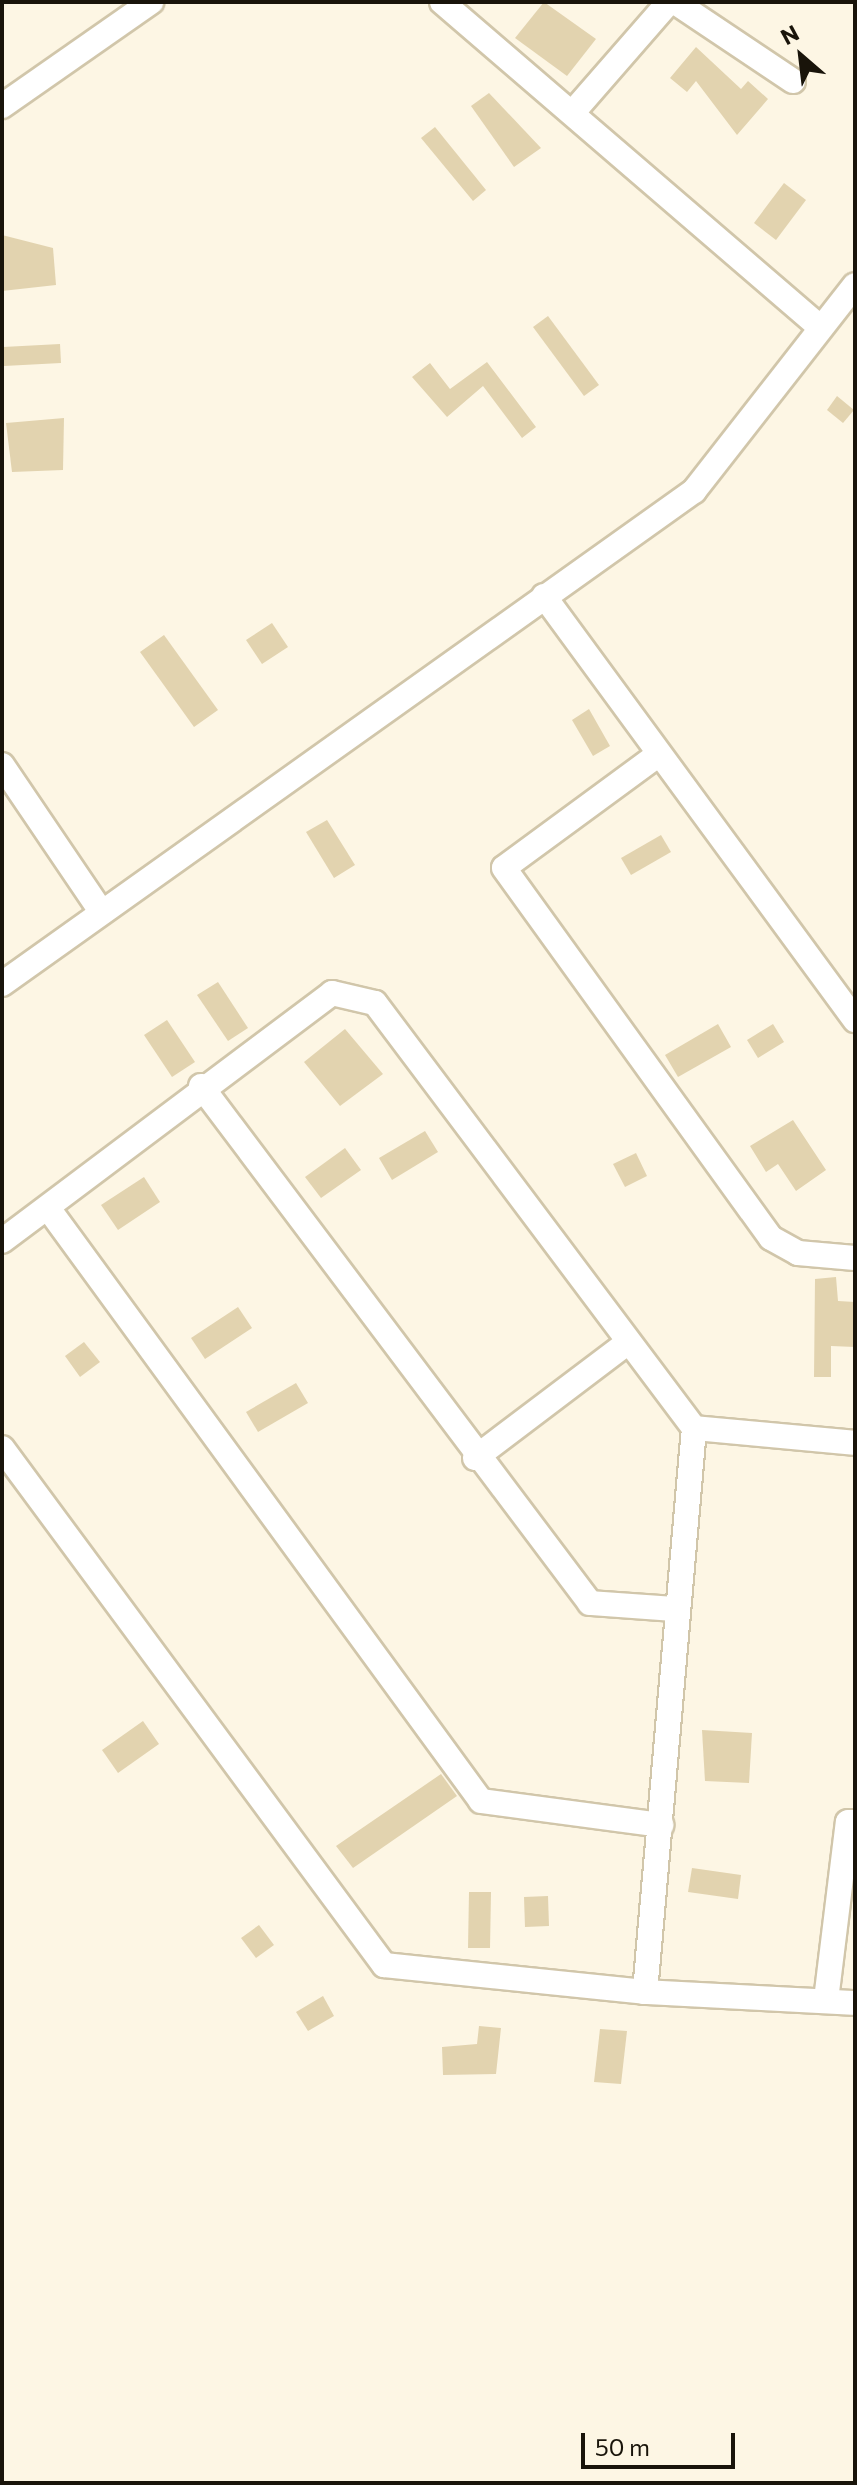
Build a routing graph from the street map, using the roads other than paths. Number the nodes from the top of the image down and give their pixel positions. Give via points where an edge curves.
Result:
1 (151, 2) edge
2 (442, 2) edge
3 (669, 2) edge
4 (675, 2) edge
5 (793, 81) dead end
6 (2, 106) edge
7 (574, 111) junction
8 (855, 285) edge
9 (819, 326) junction
10 (544, 596) junction
11 (659, 754) junction
12 (2, 765) edge
13 (100, 910) junction
14 (2, 984) edge
15 (855, 1020) edge
16 (201, 1086) junction
17 (48, 1208) junction
18 (2, 1241) edge
19 (855, 1258) edge
20 (626, 1344) junction
21 (694, 1428) junction
22 (855, 1443) edge
23 (2, 1448) edge
24 (475, 1458) junction
25 (673, 1609) junction
26 (855, 1822) edge
27 (661, 1825) junction
28 (645, 1992) junction
29 (826, 2000) junction
30 (855, 2003) edge

1 - 6 street
2 - 7 street
3 - 7 street
4 - 5 street
7 - 9 street
8 - 9 street
9 - 10 street via 694,491
10 - 11 street
10 - 13 street
11 - 15 street
11 - 19 street via 504,868 771,1238 798,1253
12 - 13 street
13 - 14 street
16 - 17 street
16 - 20 street via 332,993 375,1003
16 - 24 street
17 - 18 street
17 - 27 street via 481,1801
20 - 21 street
20 - 24 street
21 - 22 street
21 - 25 street
23 - 28 street via 384,1965
24 - 25 street via 590,1603
25 - 27 street
26 - 29 street via 848,1822
27 - 28 street
28 - 29 street
29 - 30 street

